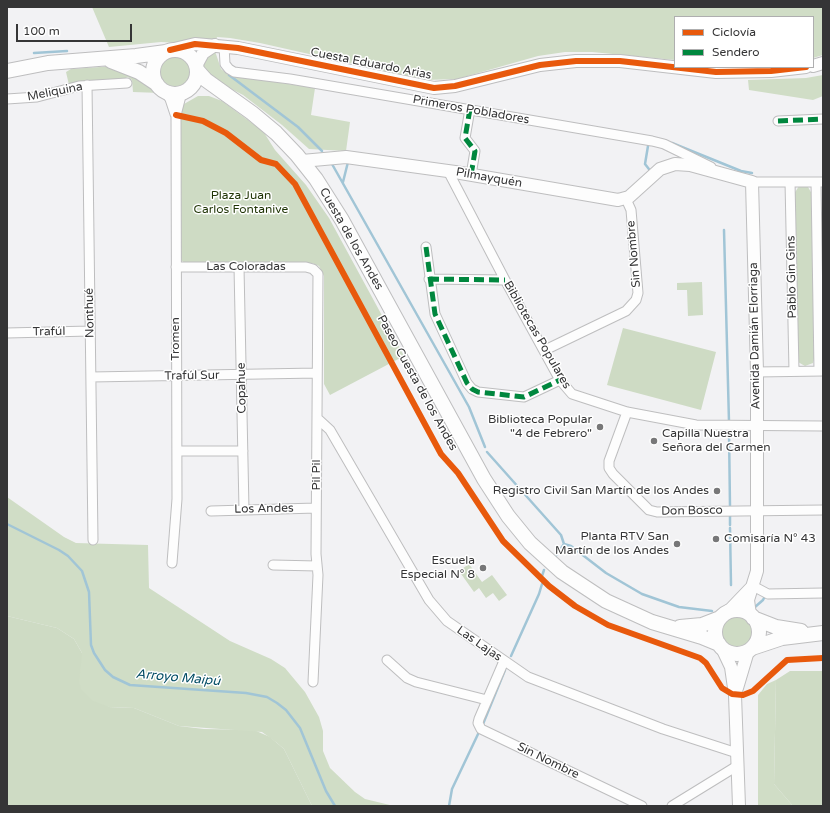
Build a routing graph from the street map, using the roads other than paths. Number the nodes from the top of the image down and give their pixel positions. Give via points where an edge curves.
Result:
1 (220, 46) junction
2 (168, 51) junction
3 (105, 59) junction
4 (674, 67) edge
5 (196, 68) junction
6 (681, 68) edge
7 (797, 68) edge
8 (7, 71) edge
9 (127, 83) dead end
10 (87, 86) junction
11 (160, 87) junction
12 (184, 91) junction
13 (7, 99) edge
14 (240, 104) junction
15 (470, 110) junction
16 (176, 115) junction
17 (823, 119) edge
18 (778, 121) dead end
19 (668, 146) junction
20 (302, 161) junction
21 (664, 167) junction
22 (448, 171) junction
23 (472, 175) junction
24 (732, 177) junction
25 (752, 182) junction
26 (790, 182) junction
27 (819, 182) edge
28 (626, 199) junction
29 (426, 247) dead end
30 (176, 267) junction
31 (239, 267) junction
32 (315, 270) joint
33 (429, 279) junction
34 (505, 280) junction
35 (90, 331) junction
36 (7, 333) edge
37 (545, 350) junction
38 (794, 371) junction
39 (821, 371) edge
40 (757, 372) junction
41 (317, 373) junction
42 (241, 374) junction
43 (176, 376) junction
44 (91, 377) junction
45 (560, 380) junction
46 (627, 412) junction
47 (317, 418) junction
48 (757, 426) junction
49 (823, 426) edge
50 (177, 451) junction
51 (243, 451) junction
52 (316, 508) junction
53 (244, 510) junction
54 (823, 510) edge
55 (211, 511) dead end
56 (756, 511) junction
57 (93, 540) dead end
58 (172, 563) dead end
59 (272, 565) dead end
60 (317, 566) junction
61 (753, 586) junction
62 (823, 593) edge
63 (724, 615) junction
64 (752, 616) junction
65 (666, 626) junction
66 (818, 633) edge
67 (721, 646) junction
68 (750, 649) junction
69 (387, 660) dead end
70 (504, 661) junction
71 (313, 682) dead end
72 (735, 694) junction
73 (487, 700) junction
74 (737, 753) junction
75 (738, 766) junction
76 (642, 806) edge
77 (672, 806) edge
78 (739, 806) edge

1 - 2 street, Cuesta Eduardo Arias via 190,45
1 - 4 street, Cuesta Eduardo Arias via 434,88 455,86 540,64 620,61
1 - 5 street via 203,53
1 - 15 street, Primeros Pobladores via 225,64 232,71
2 - 3 main road
2 - 5 main road via 179,50 188,54
2 - 11 main road via 158,58 154,66 153,75
3 - 8 main road via 48,63
3 - 11 main road via 132,69
5 - 12 main road via 195,79
5 - 14 main road, Cuesta de los Andes via 206,80
6 - 7 street, Cuesta Eduardo Arias via 716,72
9 - 10 street, Meliquina
10 - 13 street, Meliquina via 37,97
10 - 35 street, Nonthué
11 - 12 main road via 173,93
11 - 16 street, Tromen via 170,99
12 - 14 main road, Cuesta de los Andes via 207,91
12 - 16 street, Tromen
14 - 20 main road, Cuesta de los Andes via 276,133
15 - 19 street, Primeros Pobladores via 652,141
15 - 23 street via 465,138 476,152
16 - 30 street, Tromen
17 - 18 street
19 - 21 street via 673,155
19 - 24 street, Primeros Pobladores
20 - 22 street, Pilmayquén via 342,156
20 - 65 main road, Cuesta de los Andes via 340,216 466,449 508,516 540,552 576,583 620,608
21 - 24 street via 685,164
21 - 28 street
22 - 23 street, Pilmayquén
22 - 34 street, Bibliotecas Populares
23 - 28 street, Pilmayquén via 618,200
24 - 25 street
25 - 26 street
25 - 40 street, Avenida Damián Elorriaga
26 - 27 street
26 - 38 street, Pablo Gin Gins
27 - 39 street
28 - 37 street, Sin Nombre via 631,210 638,293 636,300 626,311
29 - 33 street
30 - 31 street, Las Coloradas
30 - 43 street, Tromen
31 - 32 street, Las Coloradas via 306,267
31 - 42 street, Copahue
32 - 41 street, Pil Pil via 318,276
33 - 34 street
33 - 45 street via 432,306 437,321 472,389 478,392 524,397
34 - 37 street, Bibliotecas Populares
35 - 36 street, Trafúl
35 - 44 street, Nonthué
37 - 45 street, Bibliotecas Populares
38 - 39 street
38 - 40 street
40 - 48 street, Avenida Damián Elorriaga
41 - 42 street, Trafúl Sur
41 - 47 street, Pil Pil
42 - 43 street, Trafúl Sur
42 - 51 street, Copahue
43 - 44 street, Trafúl Sur
43 - 50 street, Tromen
44 - 57 street, Nonthué
45 - 46 street, Bibliotecas Populares via 572,394
46 - 48 street, Bibliotecas Populares via 700,426
46 - 56 street, Don Bosco via 609,464 613,474 646,508 657,512
47 - 52 street, Pil Pil
47 - 70 street, Las Lajas via 330,430 435,609 452,625
48 - 49 street, Bibliotecas Populares
48 - 56 street, Avenida Damián Elorriaga
50 - 51 street
50 - 58 street, Tromen
51 - 53 street, Copahue
52 - 53 street, Los Andes
52 - 60 street, Pil Pil
53 - 55 street, Los Andes
54 - 56 street, Don Bosco
56 - 61 street, Avenida Damián Elorriaga via 757,571
59 - 60 street
60 - 71 street, Pil Pil
61 - 62 street via 768,594
61 - 63 street
61 - 64 street, Avenida Damián Elorriaga via 748,600
63 - 64 main road via 737,610
63 - 65 main road, Cuesta de los Andes via 702,625
63 - 67 main road via 715,631
64 - 66 main road via 783,628
64 - 68 main road via 758,626 758,635
65 - 67 main road, Cuesta de los Andes
66 - 68 main road via 782,638
67 - 68 main road via 735,654
67 - 72 street via 731,667
68 - 72 street via 744,660
69 - 73 street via 407,678 416,682
70 - 73 street, Sin Nombre
70 - 74 street, Las Lajas via 534,679 669,731
72 - 74 street
73 - 76 street, Sin Nombre via 478,721 481,729
74 - 75 street
75 - 77 street
75 - 78 street

